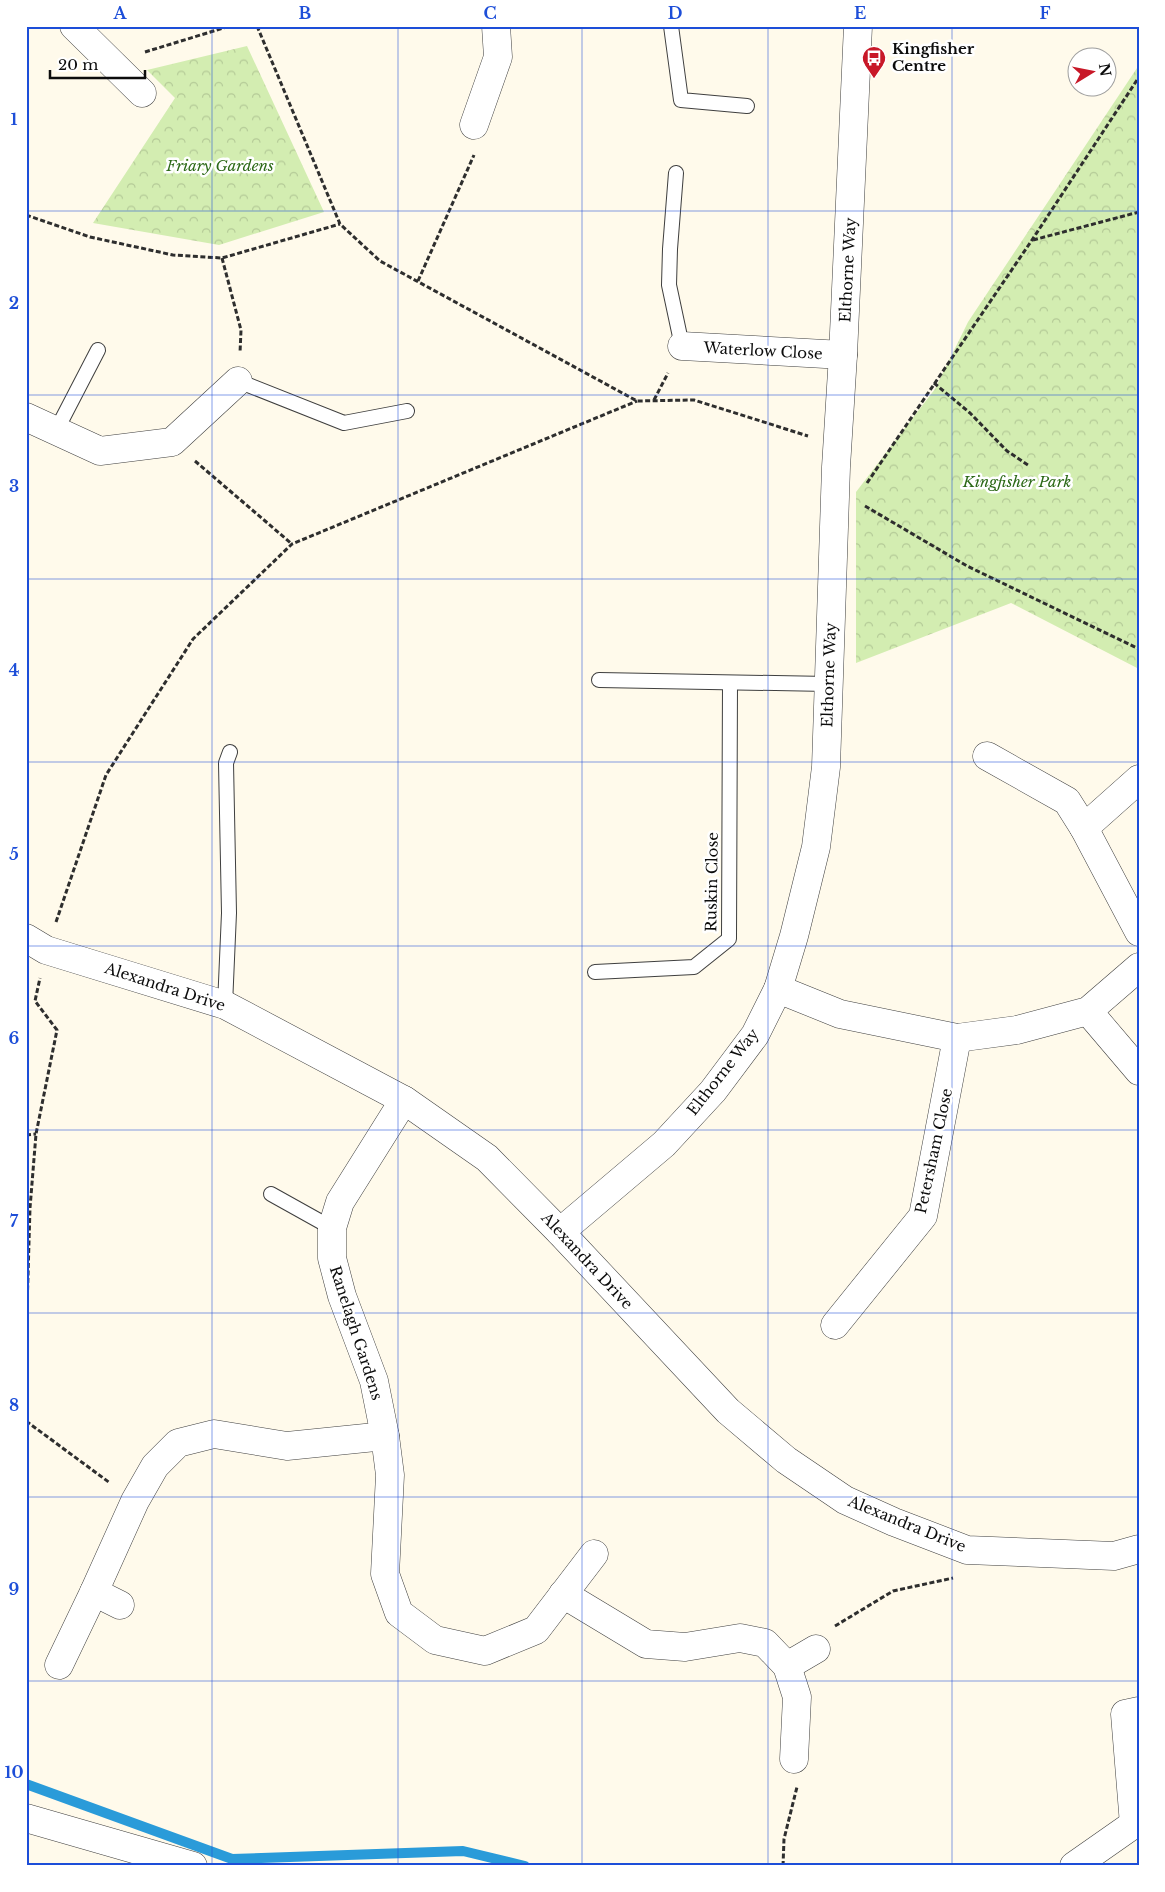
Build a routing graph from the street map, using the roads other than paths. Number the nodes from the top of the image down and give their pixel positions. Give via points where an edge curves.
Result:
1 (74, 26) edge
2 (496, 26) edge
3 (671, 26) edge
4 (858, 26) edge
5 (142, 93) dead end
6 (747, 106) dead end
7 (474, 125) road end
8 (676, 173) dead end
9 (682, 346) joint
10 (98, 350) dead end
11 (843, 356) junction
12 (238, 381) joint
13 (407, 411) dead end
14 (26, 417) edge
15 (56, 431) junction
16 (599, 680) dead end
17 (730, 683) junction
18 (828, 684) junction
19 (230, 752) dead end
20 (987, 756) dead end
21 (1139, 779) edge
22 (1084, 828) junction
23 (1139, 932) edge
24 (26, 938) edge
25 (1139, 967) edge
26 (595, 972) dead end
27 (778, 988) junction
28 (225, 1005) junction
29 (1088, 1011) junction
30 (957, 1038) junction
31 (1139, 1071) edge
32 (404, 1100) junction
33 (271, 1194) dead end
34 (332, 1228) junction
35 (560, 1232) junction
36 (835, 1325) dead end
37 (385, 1436) junction
38 (1139, 1550) edge
39 (594, 1554) dead end
40 (94, 1592) junction
41 (563, 1594) junction
42 (120, 1605) dead end
43 (816, 1650) road end
44 (59, 1665) dead end
45 (787, 1666) junction
46 (1139, 1711) edge
47 (794, 1760) road end
48 (26, 1818) edge
49 (1136, 1825) edge
50 (193, 1866) edge
51 (1074, 1866) edge

1 - 5 street
2 - 7 street via 498,57
3 - 6 lane via 681,100
4 - 11 street, Elthorne Way
8 - 9 lane via 669,285
9 - 11 street, Waterlow Close
10 - 15 lane
11 - 18 street, Elthorne Way
12 - 13 lane via 344,423
12 - 15 street via 172,442 100,451
14 - 15 street
16 - 17 lane
17 - 18 lane
17 - 26 lane, Ruskin Close via 729,939 694,967
18 - 27 street, Elthorne Way via 826,767 816,847
19 - 28 lane via 226,763 229,914
20 - 22 street via 1068,801
21 - 22 street
22 - 23 street
24 - 28 street, Alexandra Drive via 46,950
25 - 29 street
27 - 30 street via 840,1014
27 - 35 street, Elthorne Way via 755,1035 713,1091 664,1144
28 - 32 street, Alexandra Drive
29 - 30 street via 1017,1030
29 - 31 street
30 - 36 street, Petersham Close via 923,1216
32 - 34 street, Ranelagh Gardens via 340,1202
32 - 35 street, Alexandra Drive via 488,1158
33 - 34 lane
34 - 37 street, Ranelagh Gardens via 334,1268 374,1381
35 - 38 street, Alexandra Drive via 728,1411 786,1460 845,1500 967,1550 1114,1556
37 - 40 street via 287,1446 214,1434 178,1443 155,1466 135,1501
37 - 41 street, Ranelagh Gardens via 390,1475 385,1574 399,1614 435,1640 485,1651 536,1630
39 - 41 street, Ranelagh Gardens
40 - 42 street
40 - 44 street
41 - 45 street via 646,1644 686,1647 740,1638 765,1643
43 - 45 street
45 - 47 street via 797,1697
46 - 49 street via 1125,1714
48 - 50 street
49 - 51 street

